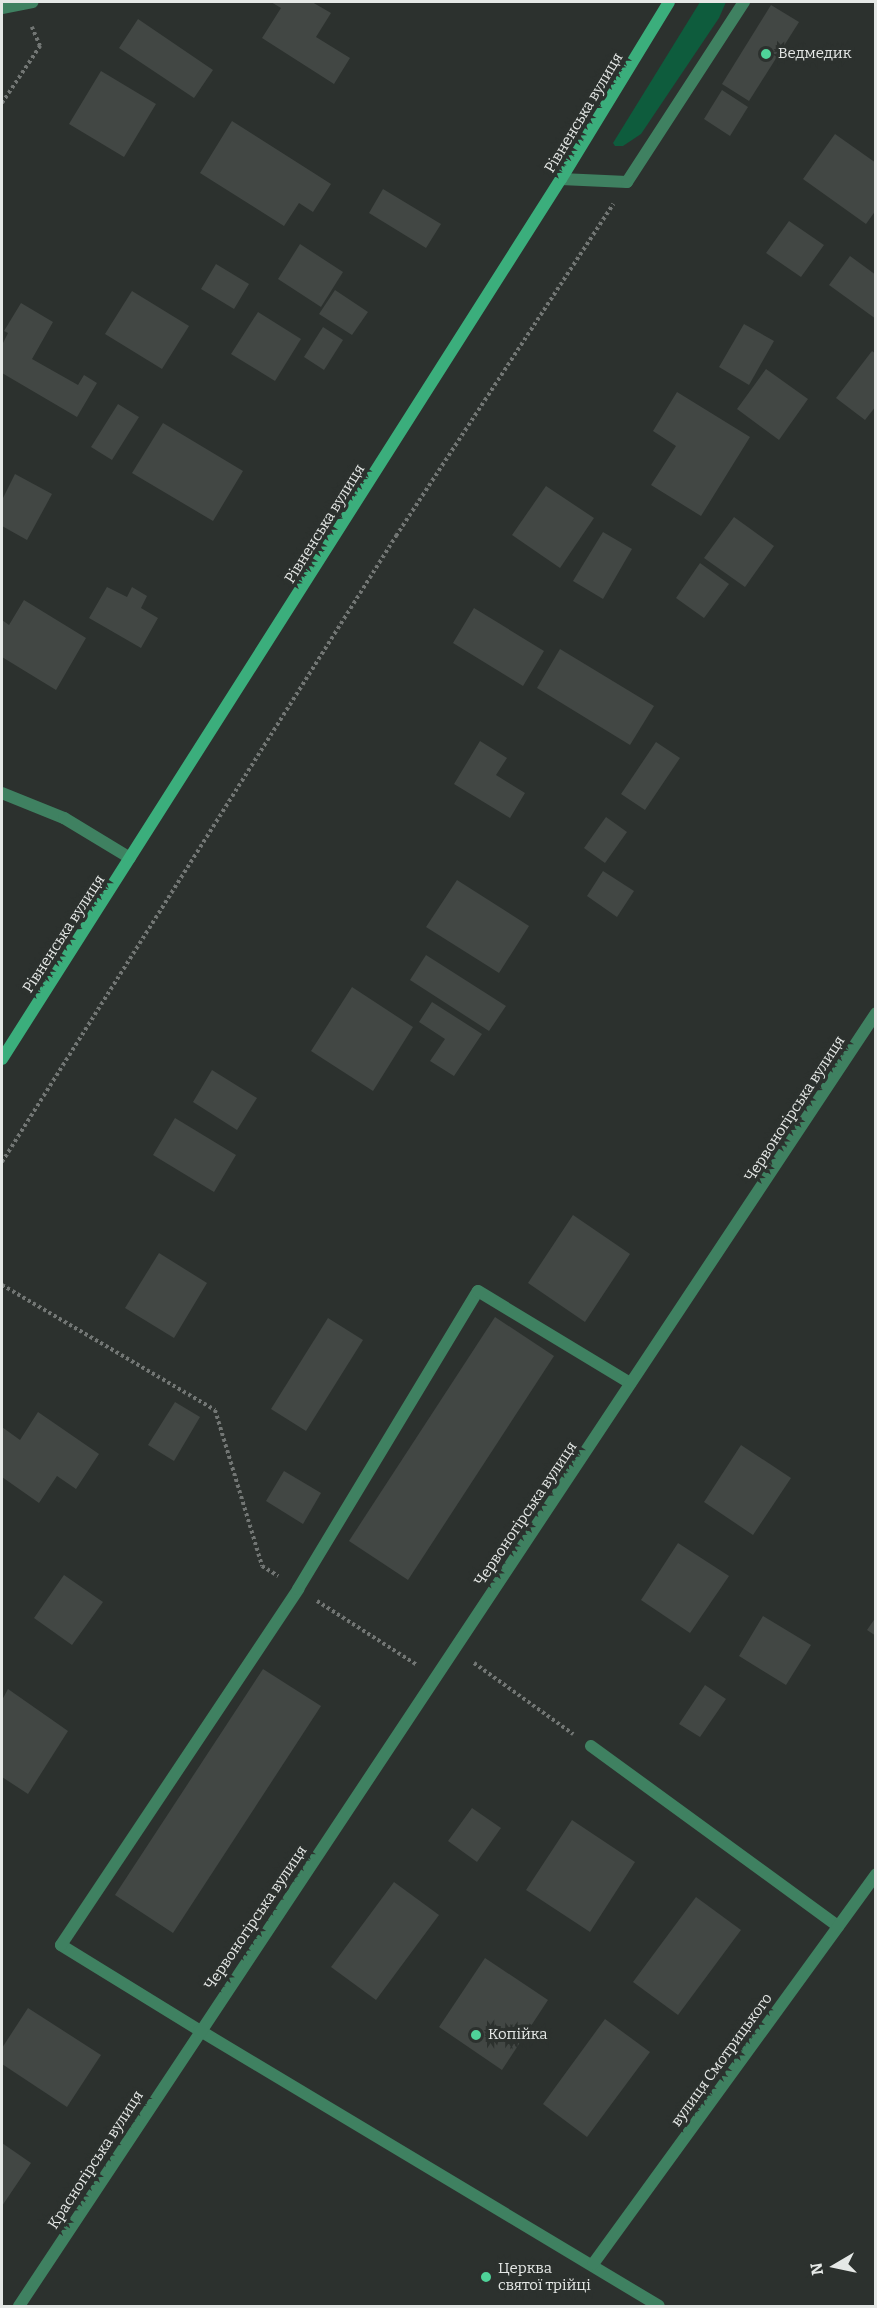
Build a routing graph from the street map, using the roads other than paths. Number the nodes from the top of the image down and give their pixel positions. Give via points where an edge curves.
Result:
1 (669, 2) edge
2 (744, 2) edge
3 (28, 4) edge
4 (2, 8) edge
5 (561, 179) junction
6 (2, 793) edge
7 (130, 858) junction
8 (876, 1013) edge
9 (2, 1059) edge
10 (630, 1383) junction
11 (591, 1746) road end
12 (876, 1874) edge
13 (838, 1926) junction
14 (199, 2030) junction
15 (593, 2264) junction
16 (19, 2307) edge
17 (659, 2307) edge

1 - 5 main road, Рівненська вулиця
2 - 5 street via 627,182
3 - 4 street
5 - 7 main road, Рівненська вулиця
6 - 7 street via 63,818
7 - 9 main road, Рівненська вулиця
8 - 10 street, Червоногірська вулиця
10 - 14 street, Червоногірська вулиця
10 - 14 street via 478,1291 298,1589 61,1945
11 - 13 street
12 - 13 street, вулиця Смотрицького
13 - 15 street, вулиця Смотрицького
14 - 15 street
14 - 16 street, Красногірська вулиця
15 - 17 street

